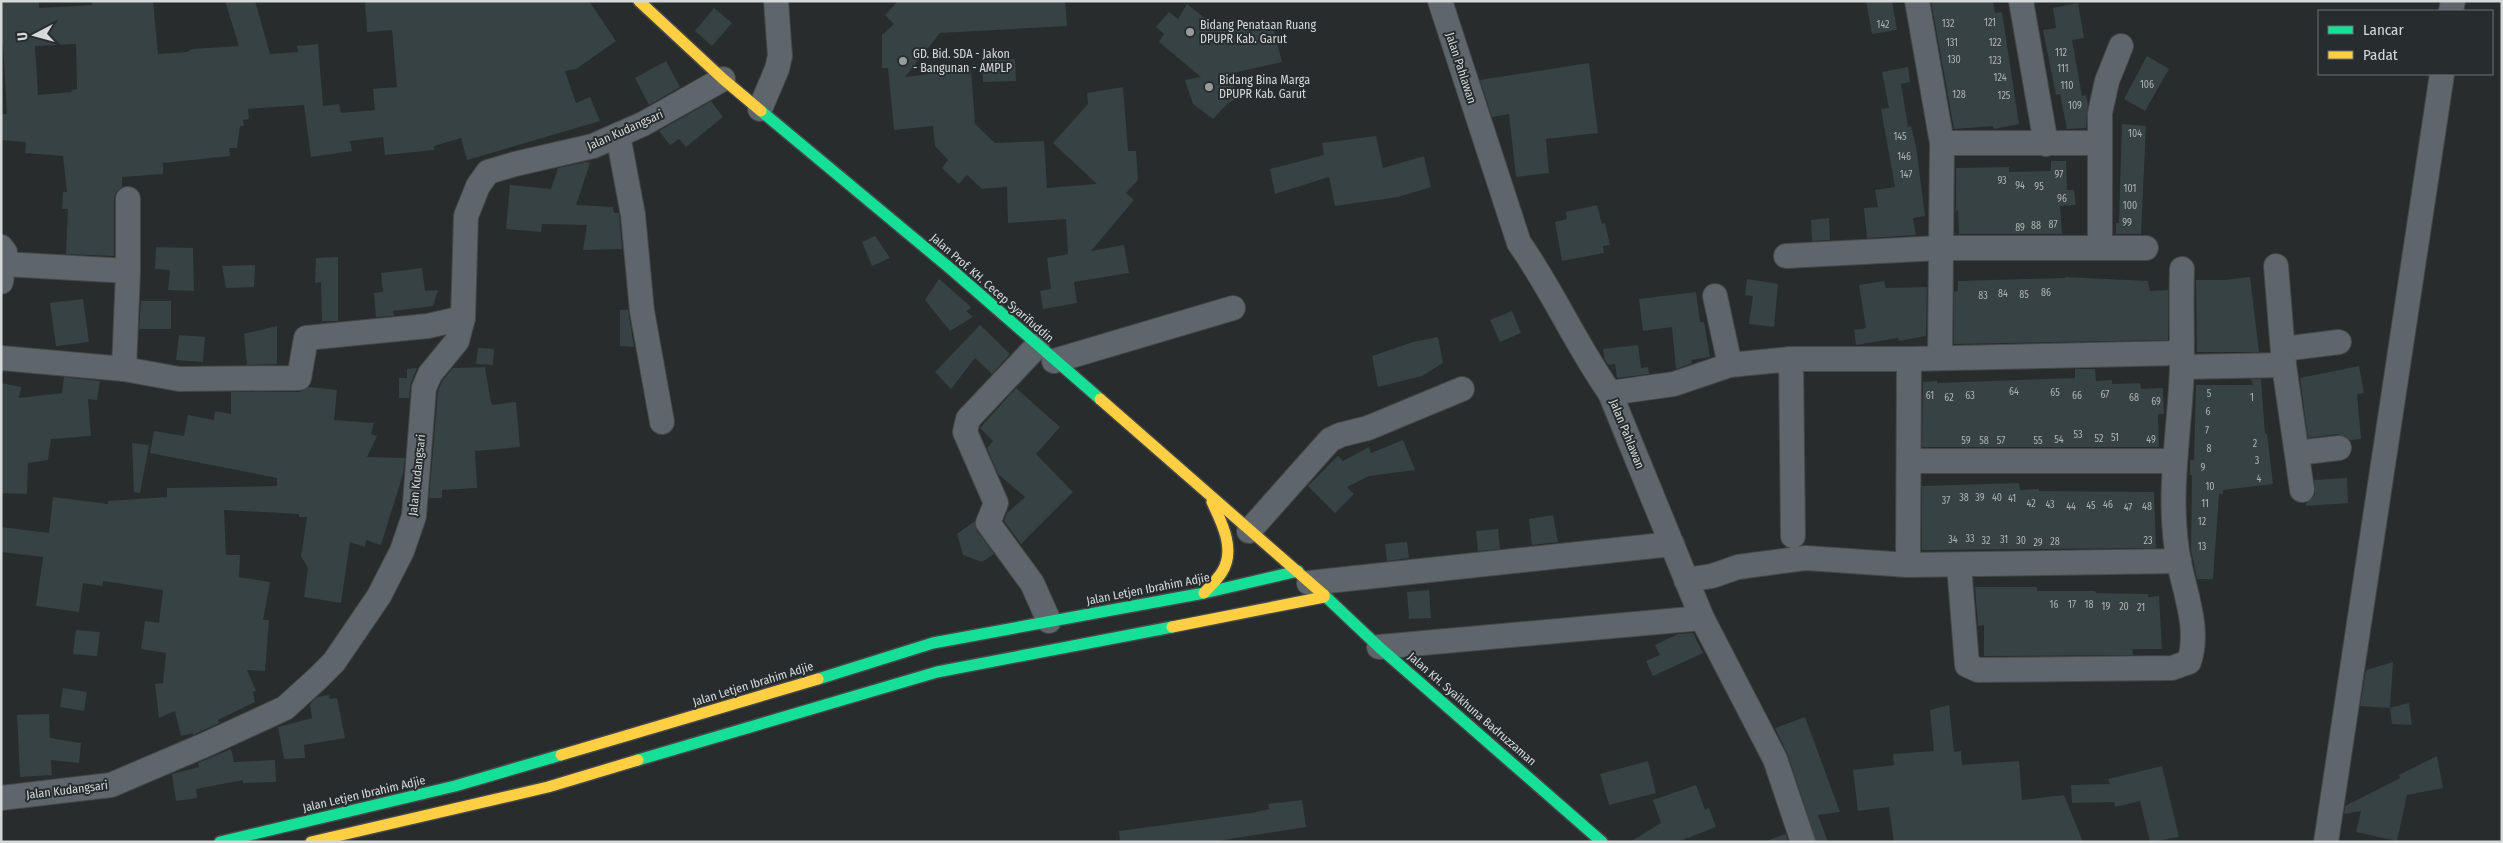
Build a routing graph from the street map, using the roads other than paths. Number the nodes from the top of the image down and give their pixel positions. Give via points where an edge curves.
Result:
1 (639, 1) edge
2 (776, 1) edge
3 (1440, 1) edge
4 (1917, 1) edge
5 (2021, 1) edge
6 (2120, 46) dead end
7 (2442, 75) edge
8 (723, 79) junction
9 (760, 109) junction
10 (618, 135) junction
11 (1942, 143) junction
12 (2046, 144) junction
13 (2100, 144) junction
14 (128, 200) dead end
15 (1939, 248) junction
16 (2100, 248) junction
17 (2146, 248) dead end
18 (1786, 256) dead end
19 (2, 257) edge
20 (2276, 266) dead end
21 (2182, 269) dead end
22 (128, 271) junction
23 (1715, 296) dead end
24 (1233, 308) dead end
25 (463, 318) junction
26 (2339, 342) dead end
27 (1046, 353) junction
28 (2284, 357) junction
29 (1, 358) edge
30 (1940, 358) junction
31 (1791, 359) junction
32 (1908, 359) junction
33 (2181, 360) junction
34 (1730, 365) junction
35 (124, 369) junction
36 (1462, 389) dead end
37 (1610, 393) junction
38 (662, 422) dead end
39 (2338, 448) dead end
40 (2297, 453) junction
41 (1909, 461) junction
42 (2174, 461) junction
43 (2302, 490) dead end
44 (1210, 496) junction
45 (1249, 530) junction
46 (1793, 536) dead end
47 (1672, 544) junction
48 (2179, 562) junction
49 (1908, 565) junction
50 (1960, 565) junction
51 (1686, 580) junction
52 (1310, 584) junction
53 (1204, 593) junction
54 (1702, 618) junction
55 (1049, 621) junction
56 (1379, 646) junction
57 (1, 798) edge
58 (220, 842) edge
59 (311, 842) edge
60 (1602, 842) edge
61 (1803, 842) edge
62 (2326, 842) edge

1 - 8 street, Jalan Prof. KH. Cecep Syarifuddin
2 - 9 street via 780,56 778,69
3 - 37 street, Jalan Pahlawan via 1520,243
4 - 11 street
5 - 12 street
6 - 13 street via 2107,81 2100,114
7 - 62 street
8 - 9 street, Jalan Prof. KH. Cecep Syarifuddin
8 - 10 street, Jalan Kudangsari
9 - 27 street, Jalan Prof. KH. Cecep Syarifuddin
10 - 25 street, Jalan Kudangsari via 593,146 488,172 478,186 466,216
10 - 38 street via 633,215 642,311
11 - 12 street
11 - 15 street
12 - 13 street
13 - 16 street
14 - 22 street
15 - 16 street
15 - 18 street
15 - 30 street
16 - 17 street
19 - 22 street
20 - 28 street
21 - 33 street
22 - 35 street
23 - 34 street
24 - 27 street
25 - 35 street via 428,326 306,338 299,378 179,379
25 - 57 street, Jalan Kudangsari via 457,341 430,374 424,388 414,516 402,551 379,596 334,662 285,708 111,785
26 - 28 street
27 - 44 street, Jalan Prof. KH. Cecep Syarifuddin
27 - 55 street via 968,419 965,432 996,503 988,523 1032,583
28 - 33 street
28 - 40 street
29 - 35 street
30 - 32 street
30 - 33 street
31 - 32 street
31 - 34 street
31 - 46 street
32 - 41 street
33 - 42 street
34 - 37 street via 1674,384
36 - 45 street via 1368,428 1330,440
37 - 47 street, Jalan Pahlawan
39 - 40 street
40 - 43 street
41 - 42 street
41 - 49 street
42 - 48 street via 2174,522
44 - 45 street, Jalan Prof. KH. Cecep Syarifuddin
44 - 53 street via 1225,530 1228,549 1224,568
45 - 52 street, Jalan Prof. KH. Cecep Syarifuddin
47 - 51 street, Jalan Pahlawan
47 - 52 street
48 - 50 street
48 - 50 street via 2191,614 2192,652 2189,662 2172,668 1978,670 1967,665
49 - 50 street
49 - 51 street via 1806,558 1738,567
51 - 54 street, Jalan Pahlawan
52 - 53 street, Jalan Letjen Ibrahim Adjie
52 - 56 street, Jalan KH. Syaikhuna Badruzzaman
52 - 59 street via 937,672 548,787
53 - 55 street, Jalan Letjen Ibrahim Adjie
54 - 56 street
54 - 61 street, Jalan Pahlawan via 1775,759
55 - 58 street, Jalan Letjen Ibrahim Adjie via 933,643 759,698 455,786
56 - 60 street, Jalan KH. Syaikhuna Badruzzaman

